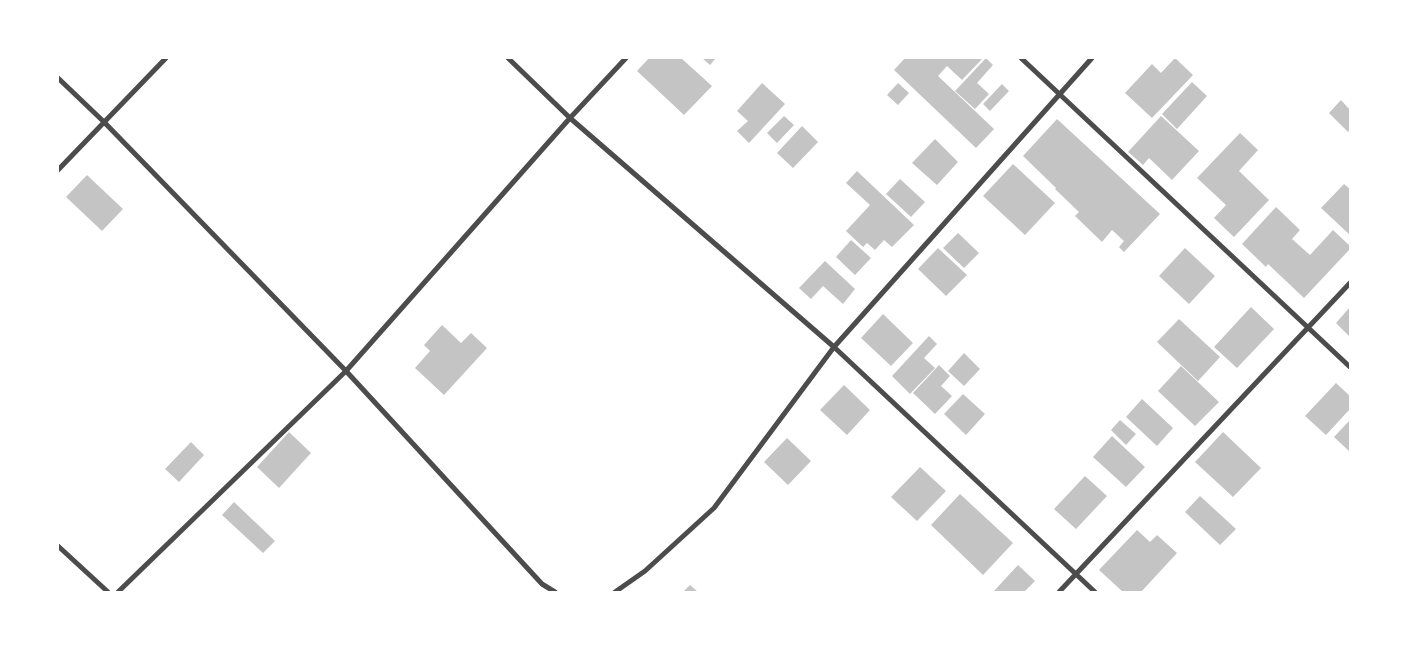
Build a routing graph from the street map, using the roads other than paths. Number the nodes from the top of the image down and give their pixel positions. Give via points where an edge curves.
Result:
1 (166, 58) edge
2 (508, 58) edge
3 (626, 58) edge
4 (1021, 58) edge
5 (1092, 58) edge
6 (58, 78) edge
7 (1059, 93) junction
8 (570, 118) junction
9 (103, 121) junction
10 (58, 170) edge
11 (1350, 283) edge
12 (1308, 328) junction
13 (834, 347) junction
14 (1350, 367) edge
15 (346, 371) junction
16 (58, 546) edge
17 (1076, 574) junction
18 (108, 592) edge
19 (118, 592) edge
20 (555, 592) edge
21 (615, 592) edge
22 (1059, 592) edge
23 (1095, 592) edge

1 - 9 street
2 - 8 street
3 - 8 street
4 - 7 street
5 - 7 street
6 - 9 street
7 - 12 street
7 - 13 street
8 - 13 street
8 - 15 street
9 - 10 street
9 - 15 street
11 - 12 street
12 - 14 street
12 - 17 street
13 - 17 street
13 - 21 street via 714,508 645,571
15 - 19 street
15 - 20 street via 542,584
16 - 18 street
17 - 22 street
17 - 23 street

